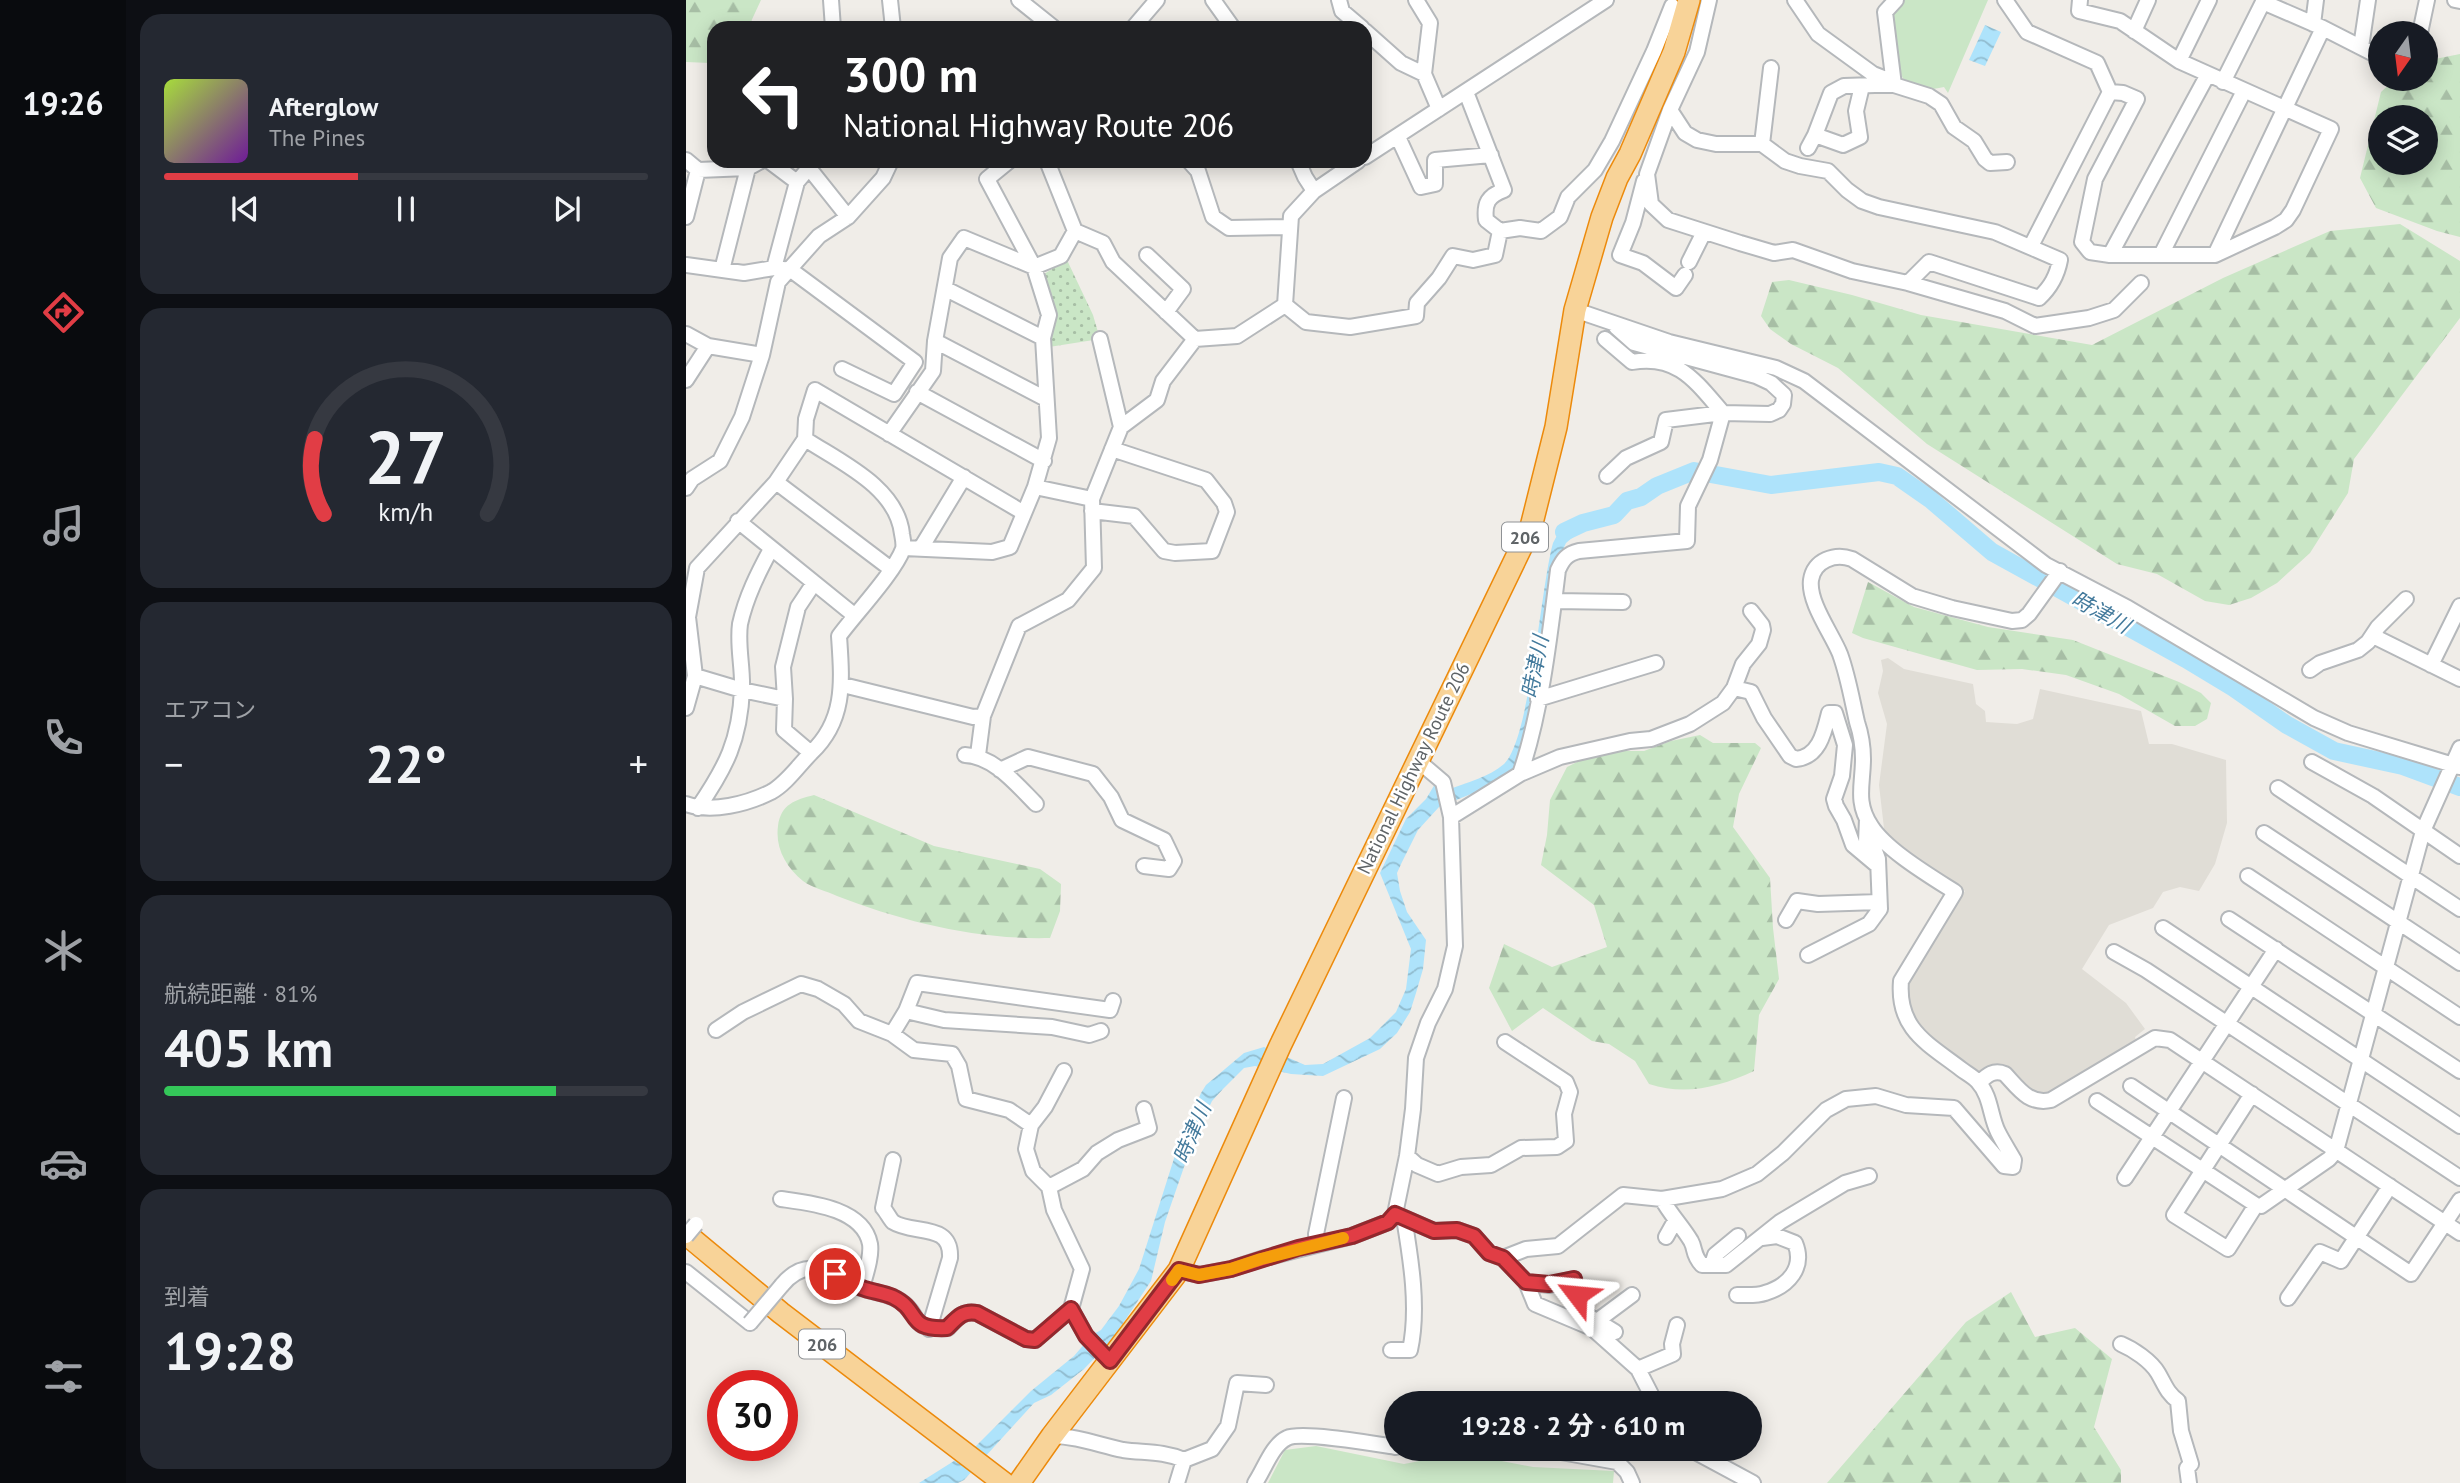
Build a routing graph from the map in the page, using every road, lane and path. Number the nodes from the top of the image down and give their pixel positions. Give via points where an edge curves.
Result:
1 (831, 0) edge
2 (890, 0) edge
3 (1019, 0) edge
4 (1157, 0) edge
5 (1213, 0) edge
6 (1339, 0) edge
7 (1416, 0) edge
8 (1606, 0) edge
9 (1710, 0) edge
10 (1795, 0) edge
11 (1873, 0) edge
12 (1896, 0) edge
13 (2005, 0) edge
14 (2080, 0) edge
15 (2148, 0) edge
16 (2209, 0) edge
17 (2316, 0) edge
18 (2368, 0) edge
19 (2427, 0) edge
20 (2263, 1) edge
21 (1681, 3) edge
22 (1885, 12) junction
23 (832, 21) edge
24 (892, 21) edge
25 (1045, 21) edge
26 (1139, 21) edge
27 (1228, 21) edge
28 (1351, 21) edge
29 (2423, 21) edge
30 (2318, 26) junction
31 (2134, 31) junction
32 (1372, 39) edge
33 (2361, 47) junction
34 (2368, 51) edge
35 (2179, 61) junction
36 (1771, 68) dead end
37 (1424, 74) junction
38 (2207, 76) junction
39 (2223, 82) junction
40 (1894, 85) junction
41 (1862, 86) junction
42 (2244, 91) junction
43 (1466, 92) junction
44 (2110, 92) junction
45 (2285, 108) junction
46 (1439, 109) junction
47 (1670, 110) junction
48 (1398, 137) junction
49 (1762, 144) junction
50 (1372, 153) edge
51 (1491, 155) junction
52 (686, 160) edge
53 (2007, 162) dead end
54 (720, 168) edge
55 (753, 168) edge
56 (778, 168) edge
57 (809, 168) edge
58 (814, 168) edge
59 (888, 168) edge
60 (1000, 168) edge
61 (1050, 168) edge
62 (1195, 168) edge
63 (1301, 168) edge
64 (1348, 168) edge
65 (698, 170) junction
66 (1647, 174) junction
67 (797, 182) junction
68 (1314, 191) junction
69 (686, 217) edge
70 (848, 217) junction
71 (1290, 227) junction
72 (1076, 231) junction
73 (1500, 231) junction
74 (1704, 232) junction
75 (2031, 246) junction
76 (1147, 255) dead end
77 (2110, 255) junction
78 (2161, 255) junction
79 (2215, 255) junction
80 (686, 265) edge
81 (1034, 267) junction
82 (774, 268) junction
83 (722, 270) junction
84 (791, 270) junction
85 (1908, 283) junction
86 (2141, 283) dead end
87 (946, 289) junction
88 (1285, 305) junction
89 (1575, 310) junction
90 (1166, 312) junction
91 (1609, 322) junction
92 (686, 334) edge
93 (1043, 338) junction
94 (1100, 339) dead end
95 (1195, 339) junction
96 (1605, 339) dead end
97 (935, 341) junction
98 (708, 345) junction
99 (762, 355) junction
100 (842, 369) dead end
101 (686, 380) edge
102 (917, 392) junction
103 (1046, 399) junction
104 (1723, 412) junction
105 (1121, 427) junction
106 (889, 434) junction
107 (805, 439) junction
108 (1112, 449) junction
109 (1044, 461) junction
110 (1607, 476) dead end
111 (964, 477) junction
112 (776, 482) junction
113 (1035, 487) junction
114 (686, 488) edge
115 (1092, 505) junction
116 (1024, 513) junction
117 (738, 522) junction
118 (904, 548) junction
119 (921, 548) junction
120 (771, 549) junction
121 (692, 564) edge
122 (891, 569) junction
123 (2060, 571) junction
124 (814, 583) junction
125 (2406, 599) dead end
126 (1554, 601) junction
127 (1623, 602) dead end
128 (2460, 606) edge
129 (1751, 611) dead end
130 (854, 615) junction
131 (2373, 636) junction
132 (1656, 663) dead end
133 (2431, 665) junction
134 (2311, 670) dead end
135 (695, 676) junction
136 (2460, 679) edge
137 (843, 685) junction
138 (1734, 688) junction
139 (742, 690) junction
140 (785, 698) junction
141 (1538, 699) junction
142 (686, 708) edge
143 (982, 716) junction
144 (2460, 748) edge
145 (811, 753) junction
146 (1417, 760) junction
147 (2312, 762) dead end
148 (2455, 767) edge
149 (1000, 770) junction
150 (1520, 774) junction
151 (2278, 788) dead end
152 (1036, 804) dead end
153 (692, 806) edge
154 (1451, 817) junction
155 (1867, 819) junction
156 (2423, 831) junction
157 (2264, 833) dead end
158 (2460, 856) edge
159 (1144, 866) dead end
160 (1878, 866) junction
161 (2248, 876) dead end
162 (2411, 876) junction
163 (1879, 902) junction
164 (1857, 903) junction
165 (2460, 909) edge
166 (1829, 914) dead end
167 (2229, 919) dead end
168 (1786, 920) dead end
169 (2398, 920) junction
170 (2163, 928) dead end
171 (2276, 950) junction
172 (2114, 952) dead end
173 (1808, 955) dead end
174 (2460, 963) edge
175 (2387, 967) junction
176 (2251, 987) junction
177 (1113, 1001) dead end
178 (906, 1011) junction
179 (2374, 1013) junction
180 (2460, 1017) edge
181 (2227, 1024) junction
182 (716, 1030) dead end
183 (1101, 1031) dead end
184 (892, 1034) junction
185 (1505, 1042) dead end
186 (2360, 1059) junction
187 (2201, 1062) junction
188 (1064, 1071) dead end
189 (2460, 1071) edge
190 (1979, 1083) junction
191 (2132, 1086) dead end
192 (2252, 1094) junction
193 (1344, 1098) dead end
194 (2097, 1101) dead end
195 (2347, 1105) junction
196 (1144, 1109) dead end
197 (2169, 1112) junction
198 (1031, 1125) junction
199 (2460, 1126) edge
200 (2152, 1136) junction
201 (2219, 1144) junction
202 (2336, 1151) junction
203 (1407, 1156) junction
204 (893, 1160) dead end
205 (2202, 1170) junction
206 (1869, 1176) dead end
207 (2125, 1178) dead end
208 (2460, 1178) edge
209 (2390, 1186) junction
210 (1049, 1187) junction
211 (2287, 1190) junction
212 (780, 1199) dead end
213 (1662, 1199) junction
214 (2460, 1200) edge
215 (2256, 1205) junction
216 (1400, 1216) junction
217 (1675, 1221) junction
218 (2445, 1224) junction
219 (689, 1232) edge
220 (2460, 1233) edge
221 (1738, 1236) dead end
222 (2358, 1236) junction
223 (1666, 1237) dead end
224 (1762, 1238) junction
225 (1317, 1244) junction
226 (686, 1245) edge
227 (1503, 1258) junction
228 (1712, 1265) junction
229 (1179, 1270) junction
230 (686, 1272) edge
231 (1526, 1282) junction
232 (862, 1288) junction
233 (1632, 1295) dead end
234 (1737, 1295) dead end
235 (2288, 1298) dead end
236 (1071, 1309) junction
237 (1597, 1321) junction
238 (1677, 1325) dead end
239 (929, 1329) junction
240 (1615, 1332) dead end
241 (2121, 1344) dead end
242 (1391, 1350) dead end
243 (1106, 1357) junction
244 (1638, 1369) junction
245 (1266, 1385) dead end
246 (1649, 1391) edge
247 (1052, 1436) junction
248 (1384, 1446) edge
249 (958, 1450) junction
250 (1184, 1460) junction
251 (1611, 1461) edge
252 (1712, 1461) edge
253 (982, 1469) junction
254 (999, 1483) edge
255 (1004, 1483) edge
256 (1019, 1483) edge
257 (1177, 1483) edge
258 (1255, 1483) edge
259 (1632, 1483) edge
260 (1753, 1483) edge
261 (2189, 1483) edge

1 - 23 street
2 - 24 street
3 - 25 street
4 - 26 street
5 - 27 street
6 - 28 street
7 - 37 street via 1430,23
8 - 43 street
9 - 47 street via 1697,52
10 - 40 street via 1818,34
11 - 22 street
12 - 22 street
13 - 44 street via 2027,32 2097,63
14 - 31 street via 2079,11 2120,21
15 - 31 street
16 - 35 street
17 - 30 street
18 - 33 street
19 - 29 street
20 - 30 street
20 - 39 street
21 - 73 street via 1612,141 1595,170 1568,197 1560,217 1541,231
21 - 89 highway, National Highway Route 206 / 206 via 1674,52 1610,197
22 - 40 street
30 - 33 street
30 - 45 street
31 - 35 street
32 - 37 street via 1401,63
33 - 34 street
35 - 38 street
36 - 49 street
37 - 46 street
38 - 39 street
38 - 77 street
39 - 42 street
40 - 41 street
40 - 53 street via 1941,104 1954,127 1974,141 1985,159
41 - 41 street via 1844,86 1831,93 1812,142 1843,145 1860,136 1856,111
42 - 45 street
42 - 78 street
43 - 46 street
43 - 51 street
44 - 75 street
44 - 77 street via 2137,99 2095,179 2082,242 2090,252
45 - 79 street
45 - 79 street via 2331,129 2293,210 2275,227
46 - 48 street
47 - 49 street via 1685,133 1697,140
47 - 66 street
48 - 50 street
48 - 51 street via 1421,187 1435,184 1435,160
49 - 75 street via 1786,161 1828,171 1847,190 1871,204 1995,232
51 - 73 street via 1504,190 1491,195 1484,207 1486,220
52 - 65 street
54 - 65 street
55 - 83 street
56 - 67 street
57 - 67 street
58 - 70 street
59 - 70 street
60 - 81 street via 987,179
61 - 72 street
62 - 71 street via 1213,217 1229,228
63 - 68 street
64 - 68 street
65 - 69 street
66 - 74 street via 1648,197 1657,212
66 - 74 street via 1620,255 1643,263 1675,288
67 - 82 street
68 - 71 street via 1291,216
70 - 84 street via 820,236
71 - 88 street
72 - 81 street via 1061,256
72 - 90 street via 1102,243 1113,262
73 - 88 street via 1494,255 1473,260 1453,256 1417,303 1416,316 1350,327 1306,321
74 - 85 street via 1774,253 1793,250 1852,271
75 - 85 street via 2060,260 2058,273 2039,298 1929,262
76 - 90 street via 1183,289
77 - 78 street
78 - 79 street
80 - 83 street
81 - 87 street via 964,238 950,258
81 - 93 street via 1049,315
82 - 83 street via 744,273
82 - 84 street
84 - 99 street via 778,282
84 - 100 street via 915,362 894,394
85 - 86 street via 2005,311 2035,326 2114,310
87 - 93 street
87 - 97 street
88 - 95 street via 1237,336
89 - 91 street
89 - 146 highway, National Highway Route 206 / 206 via 1556,427 1531,527
90 - 95 street
91 - 104 street via 1634,343 1756,376 1784,395 1779,410 1770,414
91 - 123 street via 1668,342 1776,368 1804,381 2009,538
92 - 98 street
93 - 103 street
94 - 105 street
95 - 105 street via 1163,381 1157,400
96 - 104 street via 1633,362 1651,358 1682,369
97 - 102 street via 933,371
97 - 103 street
98 - 99 street
98 - 101 street
99 - 114 street via 742,417 720,461
102 - 106 street
102 - 109 street
103 - 109 street via 1049,438
104 - 110 street via 1666,420 1661,442 1626,458
104 - 126 street via 1710,460 1688,506 1687,541 1569,554 1558,570
105 - 108 street
106 - 107 street via 816,390
106 - 111 street
107 - 112 street
107 - 118 street via 884,494 901,520
108 - 115 street
108 - 115 street via 1206,480 1227,512 1212,551 1175,553 1164,551 1134,516
109 - 113 street
111 - 116 street
111 - 119 street
112 - 117 street
112 - 122 street
113 - 115 street
113 - 116 street
115 - 143 street via 1094,568 1068,600 1018,626
116 - 119 street via 1010,547 992,552
117 - 120 street
117 - 121 street
118 - 119 street
118 - 122 street
120 - 124 street
120 - 139 street via 751,588 740,626
121 - 135 street via 688,617
122 - 130 street
123 - 148 street via 2314,718
123 - 155 street via 2022,620 2012,621 1912,596 1844,556 1829,558 1815,569 1812,594 1840,655 1861,737 1859,789
124 - 130 street
124 - 140 street via 798,607 783,667
125 - 131 street
126 - 127 street
126 - 141 street
128 - 133 street
129 - 138 street via 1763,630
130 - 137 street via 839,636
131 - 133 street
131 - 134 street via 2358,650
132 - 141 street
133 - 136 street
135 - 139 street
135 - 142 street
137 - 143 street
137 - 145 street via 833,725
138 - 150 street via 1723,703 1690,724 1651,739 1560,757
138 - 160 street via 1751,692 1764,718 1796,759 1814,751 1829,713 1835,713 1845,745 1834,799 1853,845
139 - 140 street
139 - 153 street via 735,743 722,772
140 - 145 street via 784,730
141 - 150 street
143 - 149 street via 972,755
144 - 148 street
145 - 153 street via 773,791 732,805
146 - 154 street via 1443,782
146 - 229 highway, National Highway Route 206 / 206
147 - 156 street via 2374,796
148 - 156 street
149 - 152 street
149 - 159 street via 1028,757 1093,774 1122,820 1164,839 1174,861 1169,869
150 - 154 street
151 - 162 street
154 - 203 street via 1455,946 1445,989 1416,1058
155 - 160 street via 1866,842 1875,851
155 - 190 street via 1885,843 1955,892 1901,981 1900,993 1911,1028
156 - 158 street
156 - 162 street
157 - 169 street
160 - 163 street
161 - 175 street
162 - 165 street
162 - 169 street
163 - 164 street
163 - 173 street via 1880,909 1869,924
164 - 166 street
164 - 168 street via 1818,904 1795,898
167 - 171 street
169 - 174 street
169 - 175 street
170 - 176 street
171 - 176 street
171 - 179 street
172 - 181 street
175 - 179 street
175 - 180 street
176 - 181 street
176 - 186 street
177 - 178 street via 1110,1010 916,983
178 - 183 street via 944,1020 1052,1027 1089,1035
178 - 184 street
179 - 186 street
179 - 189 street
181 - 187 street
181 - 195 street
182 - 184 street via 801,984 844,1004 859,1021
184 - 198 street via 914,1050 952,1054 966,1099 1009,1111
185 - 203 street via 1566,1082 1570,1092 1564,1114 1566,1141 1557,1147 1521,1148 1491,1165 1438,1174
186 - 195 street
186 - 199 street
187 - 190 street via 2170,1040 2155,1038 2051,1100 2028,1098 2001,1072 1988,1074
187 - 192 street
187 - 197 street
188 - 198 street
190 - 213 street via 2014,1160 2013,1167 2004,1166 1954,1108 1862,1096 1826,1110 1757,1174 1722,1189
191 - 197 street
192 - 201 street
192 - 202 street
193 - 225 street
194 - 200 street
195 - 202 street
195 - 208 street
196 - 210 street via 1149,1128 1107,1147 1083,1169
197 - 200 street
197 - 201 street
198 - 210 street via 1026,1149 1033,1171
200 - 205 street
200 - 207 street
201 - 205 street
201 - 211 street
202 - 209 street
202 - 211 street
203 - 216 street
204 - 239 street via 883,1208 893,1222 935,1233 950,1247
205 - 215 street
205 - 215 street via 2174,1214 2185,1222 2228,1249
206 - 224 street via 1845,1183
209 - 218 street
209 - 222 street
210 - 236 street via 1054,1210 1082,1269
211 - 215 street
211 - 222 street
212 - 232 street via 811,1203 851,1217 864,1231 870,1245
213 - 217 street
213 - 227 street via 1623,1195 1558,1247 1526,1249
214 - 218 street
216 - 225 street via 1364,1232
216 - 227 street via 1434,1231 1457,1230 1474,1236 1489,1253
216 - 242 street via 1415,1327 1410,1350
217 - 223 street
217 - 228 street via 1693,1243 1693,1255 1702,1265
218 - 220 street
218 - 222 street via 2411,1274
219 - 249 highway, 206 via 781,1313
221 - 228 street via 1716,1255
222 - 235 street via 2341,1261 2320,1252
224 - 228 street via 1726,1265
224 - 234 street via 1777,1236 1794,1243 1800,1256 1797,1266 1785,1284 1763,1294
225 - 229 street via 1221,1271 1199,1275
226 - 249 highway, 206 via 782,1323
227 - 231 street
229 - 243 highway, National Highway Route 206 / 206
230 - 232 street, bridge via 750,1324 792,1273 812,1267
231 - 237 street via 1574,1279 1579,1311
231 - 244 street via 1535,1304 1592,1328
232 - 239 street via 904,1303 918,1323
233 - 237 street
236 - 239 street via 1035,1340 969,1311 947,1328
236 - 243 street via 1086,1336
237 - 240 street
238 - 244 street via 1673,1354
241 - 261 street via 2157,1370 2168,1393 2178,1401 2181,1431 2192,1464 2187,1468
243 - 247 highway, National Highway Route 206 / 206
244 - 246 street
245 - 250 street via 1237,1383 1228,1426 1212,1449
247 - 250 street via 1074,1436 1097,1445 1167,1453
247 - 256 highway, National Highway Route 206 / 206
248 - 258 street via 1287,1437
249 - 253 highway, 206
250 - 257 street
251 - 259 street
252 - 260 street
253 - 254 highway, 206
253 - 255 highway, 206

